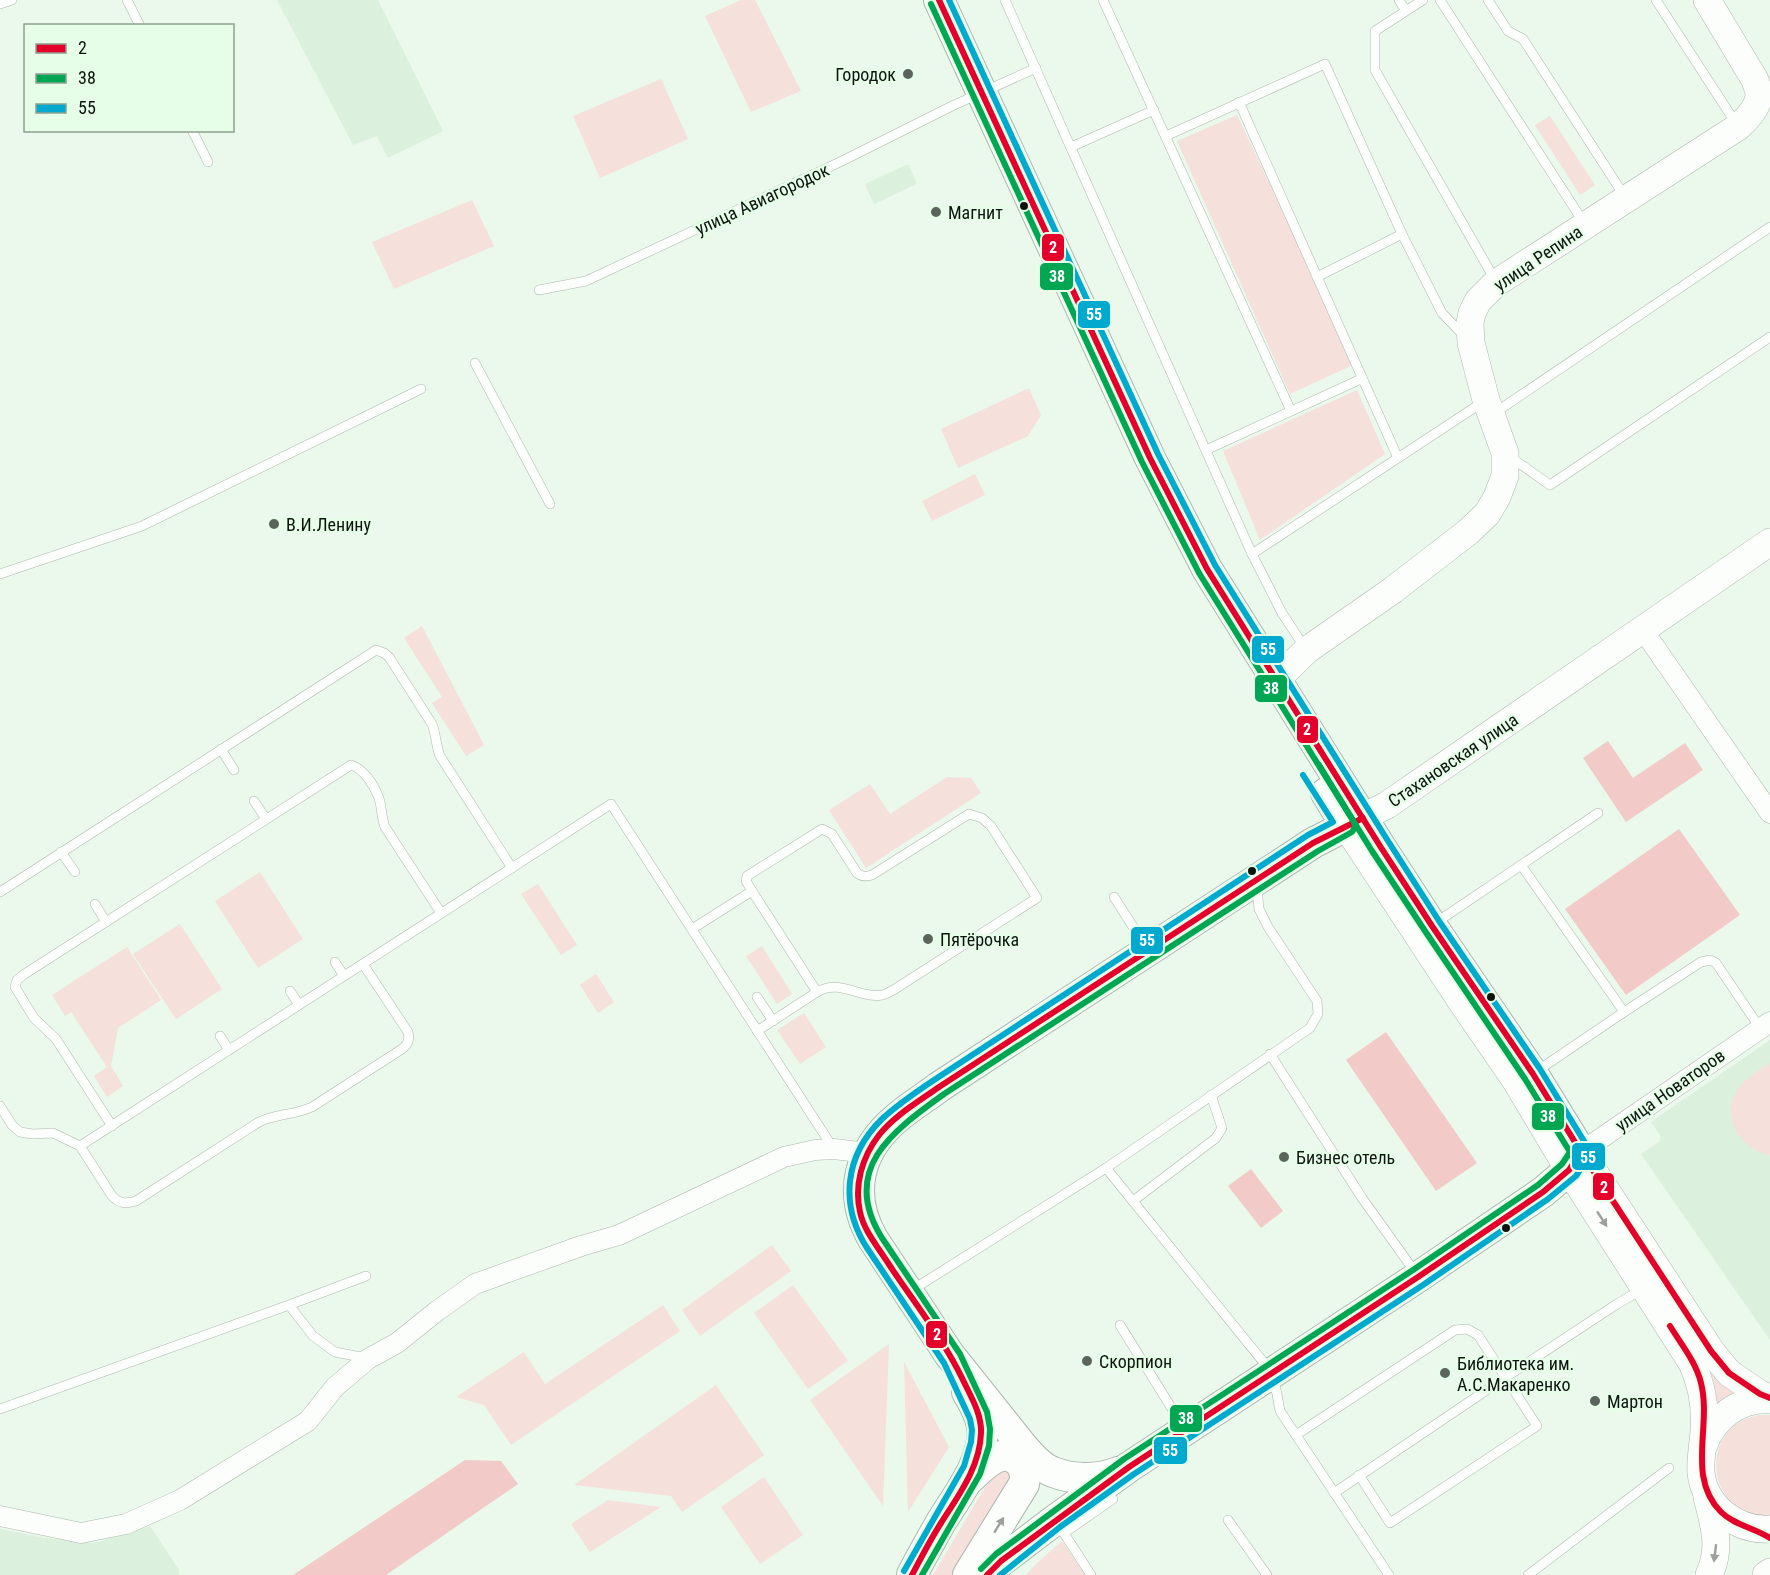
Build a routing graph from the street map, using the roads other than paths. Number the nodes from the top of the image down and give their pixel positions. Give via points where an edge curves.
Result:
1 (12, 0) edge
2 (127, 0) edge
3 (918, 0) edge
4 (939, 0) edge
5 (1005, 0) edge
6 (1103, 0) edge
7 (1399, 0) edge
8 (1423, 0) edge
9 (1440, 0) edge
10 (1488, 0) edge
11 (1656, 0) edge
12 (1707, 0) edge
13 (0, 4) edge
14 (1406, 11) junction
15 (139, 24) edge
16 (1036, 68) junction
17 (1765, 94) edge
18 (972, 96) junction
19 (1239, 102) junction
20 (1154, 110) junction
21 (1738, 128) junction
22 (193, 132) edge
23 (1166, 136) junction
24 (1071, 147) junction
25 (208, 162) dead end
26 (1627, 199) junction
27 (1586, 225) junction
28 (1770, 227) edge
29 (1402, 234) junction
30 (1317, 277) junction
31 (1496, 283) junction
32 (538, 290) dead end
33 (1770, 337) edge
34 (1471, 343) junction
35 (475, 363) dead end
36 (1361, 378) junction
37 (421, 389) dead end
38 (1489, 408) junction
39 (1291, 411) junction
40 (1206, 450) junction
41 (1505, 453) junction
42 (1398, 458) junction
43 (550, 504) dead end
44 (1770, 542) edge
45 (1252, 554) junction
46 (0, 574) edge
47 (1643, 630) junction
48 (1307, 650) junction
49 (1276, 680) junction
50 (221, 749) junction
51 (234, 770) dead end
52 (254, 801) dead end
53 (1598, 813) dead end
54 (1770, 813) edge
55 (266, 819) junction
56 (1354, 822) junction
57 (61, 852) junction
58 (1521, 865) junction
59 (512, 868) junction
60 (75, 872) dead end
61 (1256, 881) junction
62 (752, 891) junction
63 (0, 892) edge
64 (1114, 897) dead end
65 (95, 904) dead end
66 (441, 914) junction
67 (106, 921) junction
68 (1432, 926) junction
69 (692, 929) junction
70 (1149, 951) junction
71 (334, 962) dead end
72 (363, 964) junction
73 (344, 976) junction
74 (290, 991) dead end
75 (817, 992) junction
76 (757, 997) dead end
77 (299, 1005) junction
78 (1624, 1012) junction
79 (773, 1021) junction
80 (1765, 1025) edge
81 (758, 1031) junction
82 (220, 1036) dead end
83 (229, 1050) junction
84 (1270, 1054) junction
85 (1533, 1074) junction
86 (1212, 1095) junction
87 (0, 1106) edge
88 (112, 1126) junction
89 (80, 1146) junction
90 (834, 1149) junction
91 (867, 1153) junction
92 (1575, 1161) junction
93 (1106, 1168) junction
94 (1133, 1201) junction
95 (366, 1276) dead end
96 (1418, 1277) junction
97 (1646, 1288) junction
98 (907, 1293) junction
99 (289, 1305) junction
100 (1120, 1325) dead end
101 (949, 1354) junction
102 (368, 1359) junction
103 (1266, 1377) junction
104 (1506, 1377) junction
105 (1770, 1399) edge
106 (0, 1409) edge
107 (1185, 1430) junction
108 (1296, 1435) junction
109 (1702, 1452) junction
110 (1129, 1467) junction
111 (1669, 1468) dead end
112 (1359, 1475) junction
113 (968, 1480) junction
114 (1706, 1490) junction
115 (1334, 1492) junction
116 (1113, 1499) dead end
117 (0, 1516) edge
118 (1228, 1520) dead end
119 (1060, 1526) junction
120 (1764, 1532) edge
121 (1770, 1572) edge
122 (912, 1575) edge
123 (968, 1575) edge
124 (987, 1575) edge
125 (1091, 1575) edge
126 (1267, 1575) edge
127 (1389, 1575) edge
128 (1528, 1575) edge
129 (1709, 1575) edge
130 (1766, 1575) edge

1 - 13 lane
2 - 15 lane
3 - 18 main road
4 - 18 main road
5 - 16 lane
6 - 20 lane
7 - 14 lane
8 - 14 lane
9 - 27 lane
10 - 26 lane via 1509,31 1523,39
11 - 21 lane
12 - 17 street, улица Репина
14 - 31 lane via 1375,31 1375,70
16 - 18 lane, улица Авиагородок
16 - 24 lane
17 - 21 street, улица Репина
18 - 32 lane, улица Авиагородок via 842,162 586,280
18 - 49 main road via 1207,569
18 - 56 main road via 1091,379 1189,578
19 - 23 lane
19 - 29 lane via 1325,64
19 - 30 lane
20 - 23 lane
20 - 24 lane
21 - 26 street, улица Репина
22 - 25 lane
23 - 39 lane
24 - 40 lane
26 - 27 street, улица Репина
27 - 31 street, улица Репина
28 - 38 lane
29 - 30 lane
29 - 34 lane via 1442,313
30 - 36 lane
31 - 34 street, улица Репина via 1472,313
33 - 41 lane via 1550,485
34 - 38 street, улица Репина
35 - 43 lane
36 - 39 lane
36 - 42 lane
37 - 46 lane via 142,526
38 - 41 street, улица Репина
38 - 42 lane
39 - 40 lane
40 - 45 lane
41 - 48 street, улица Репина via 1505,476 1487,514 1393,590
42 - 45 lane
44 - 47 street, Стахановская улица
45 - 48 lane via 1282,613
47 - 54 street
47 - 56 street, Стахановская улица via 1396,799
48 - 49 street, улица Репина
49 - 56 main road
50 - 51 lane
50 - 57 lane
50 - 59 lane via 369,654 376,650 384,653 432,724 440,756
52 - 55 lane
53 - 58 lane
55 - 66 lane via 344,768 358,767 379,798 385,826
55 - 67 lane
56 - 61 main road, Стахановская улица via 1313,843
56 - 68 main road
56 - 92 street via 1463,1004
57 - 60 lane
57 - 63 lane
58 - 68 lane
58 - 78 lane
59 - 66 lane
59 - 69 lane via 611,804
61 - 70 main road, Стахановская улица
61 - 84 lane via 1259,909 1268,927 1317,1001 1318,1014 1310,1028
62 - 69 lane
62 - 75 lane
62 - 75 lane via 747,876 822,829 832,834 856,873 866,877 969,814 990,826 1037,898 883,995 829,986
64 - 70 lane
65 - 67 lane
66 - 72 lane
67 - 88 lane via 23,975 15,987 34,1018 56,1039
68 - 85 main road
69 - 81 lane
70 - 91 main road, Стахановская улица via 931,1093 898,1117
71 - 73 lane
72 - 73 lane
72 - 89 lane via 410,1038 402,1049 312,1107 259,1122 127,1204 112,1196
73 - 77 lane
74 - 77 lane
75 - 79 lane
76 - 79 lane
77 - 83 lane
78 - 80 lane via 1710,960
78 - 85 lane
79 - 81 lane
80 - 92 street, улица Новаторов
81 - 90 lane
82 - 83 lane
83 - 88 lane
84 - 86 lane
84 - 96 lane
85 - 92 main road
86 - 93 lane
86 - 94 lane via 1222,1128 1216,1138
87 - 89 lane via 20,1132 53,1133
88 - 89 lane
90 - 91 street
90 - 102 street via 784,1157 619,1235 474,1284 397,1343
91 - 98 main road, Стахановская улица via 858,1187 860,1212
92 - 96 main road, улица Новаторов via 1543,1192
92 -> 97 street
92 - 105 street via 1729,1373
93 - 94 lane
93 - 98 lane
94 - 103 lane via 1259,1355
95 - 99 lane
96 - 103 main road, улица Новаторов
97 - 104 lane
97 - 109 street via 1700,1380 1704,1409
98 - 101 main road, Стахановская улица
99 - 102 lane via 313,1335 335,1352
99 - 106 lane
100 - 107 lane
101 - 110 main road, Стахановская улица via 1033,1458 1052,1472 1077,1478 1108,1476
101 - 113 main road via 982,1426 978,1456
102 - 117 street via 335,1387 308,1421 180,1500 126,1524 81,1533
103 - 107 main road, улица Новаторов
103 - 108 lane via 1276,1389 1280,1411
104 - 108 lane via 1478,1335 1467,1329 1455,1330
104 - 112 lane
104 - 112 lane via 1537,1426 1390,1523
105 - 109 street via 1747,1402 1724,1414 1708,1434
107 - 110 main road, улица Новаторов
108 - 115 lane
109 - 114 street
110 - 119 main road
111 - 128 lane
112 - 115 lane
113 - 122 main road
123 -> 113 main road via 1026,1476 1017,1460 1004,1456 993,1459
114 - 120 street via 1725,1515
114 -> 129 street via 1717,1548
115 - 127 lane
116 - 119 lane
118 - 126 lane
119 - 124 main road
119 - 125 lane
121 - 130 street

